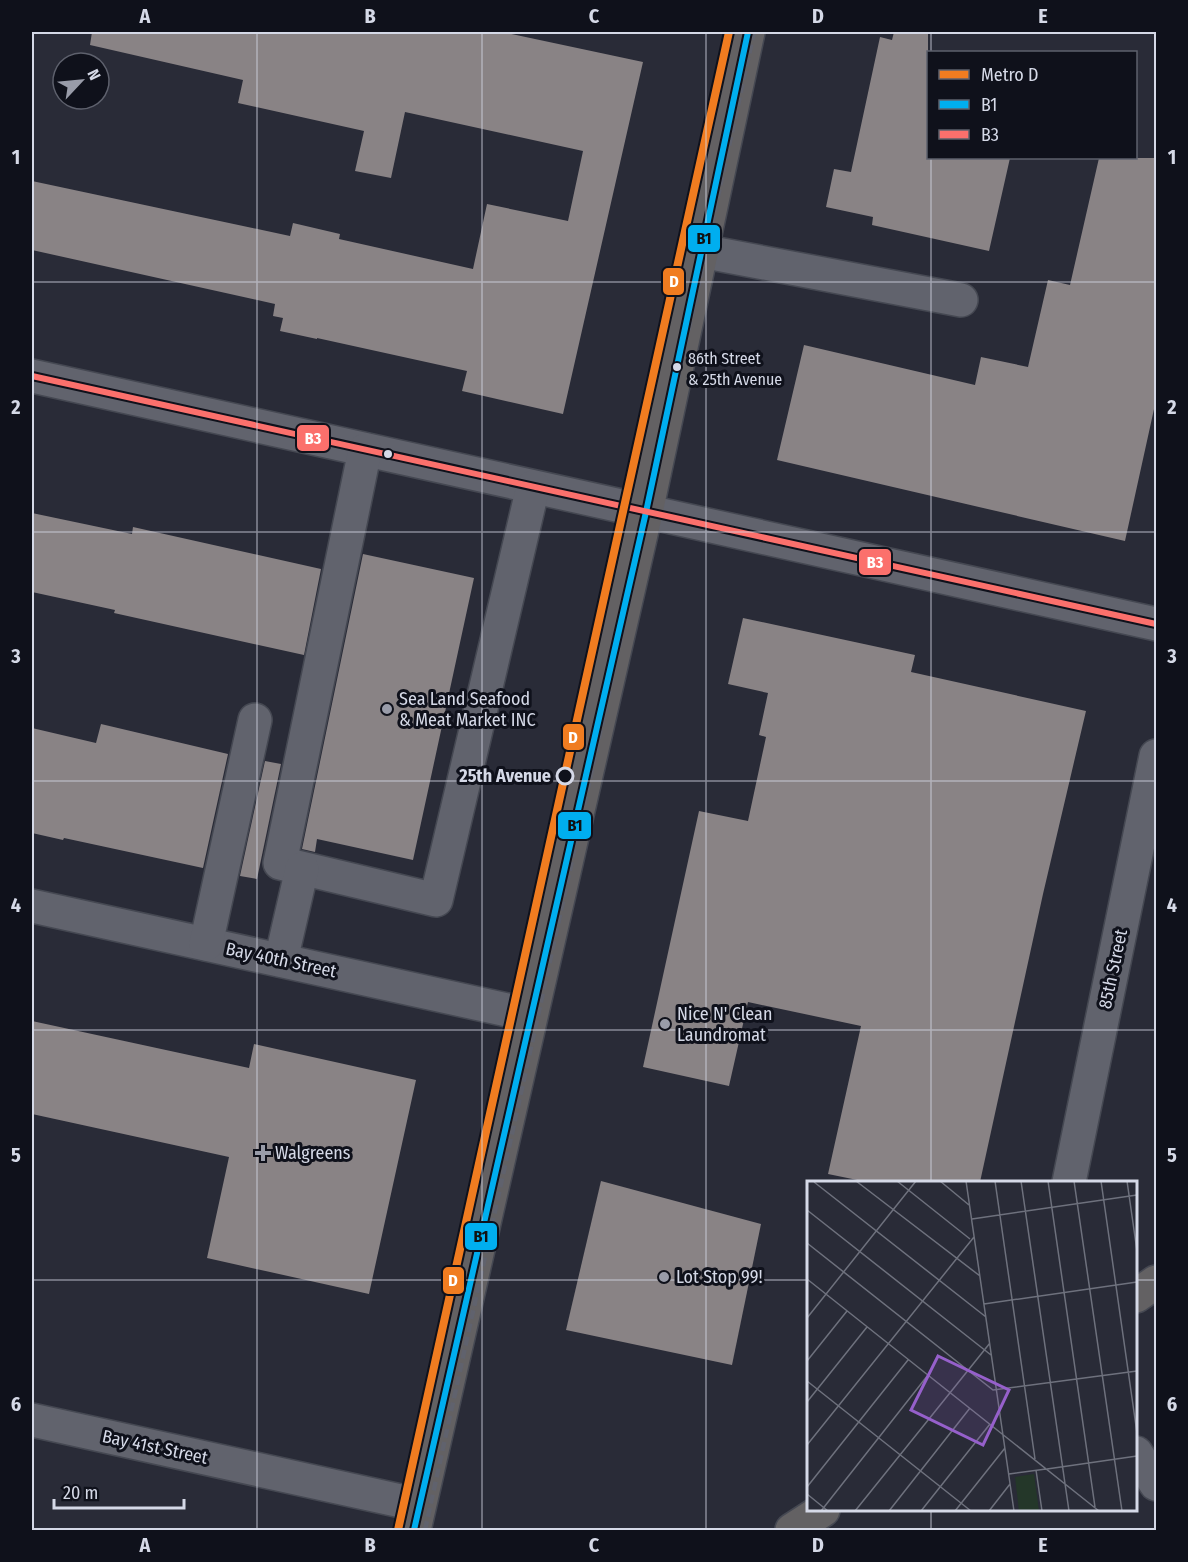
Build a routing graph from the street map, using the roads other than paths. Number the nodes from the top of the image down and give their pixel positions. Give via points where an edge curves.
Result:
1 (748, 32) edge
2 (701, 251) junction
3 (961, 300) dead end
4 (32, 376) edge
5 (365, 450) junction
6 (532, 487) junction
7 (646, 512) junction
8 (1156, 624) edge
9 (255, 720) dead end
10 (1156, 756) edge
11 (302, 869) junction
12 (32, 906) edge
13 (206, 944) junction
14 (281, 960) junction
15 (530, 1015) junction
16 (1069, 1181) edge
17 (1156, 1282) edge
18 (1137, 1295) edge
19 (32, 1420) edge
20 (1137, 1455) edge
21 (1156, 1484) edge
22 (820, 1511) edge
23 (417, 1517) edge
24 (792, 1530) edge

1 - 2 main road
2 - 3 street
2 - 7 main road
4 - 5 street
5 - 6 street
5 - 11 street via 280,863
6 - 7 street
6 - 11 street via 436,900
7 - 8 street
7 - 15 main road
9 - 13 street
10 - 16 street, 85th Street
11 - 14 street
12 - 13 street, Bay 40th Street
13 - 14 street, Bay 40th Street
14 - 15 street, Bay 40th Street
15 - 23 main road
17 - 18 main road
19 - 23 street, Bay 41st Street
20 - 21 street
22 - 24 main road

